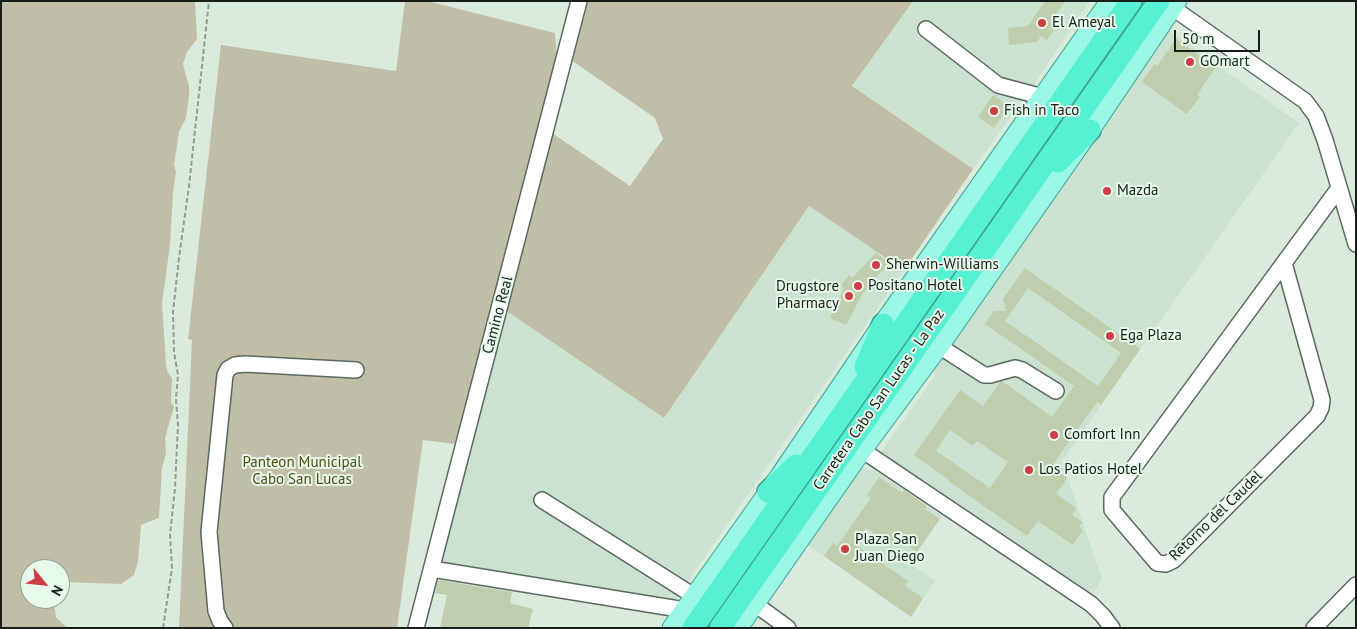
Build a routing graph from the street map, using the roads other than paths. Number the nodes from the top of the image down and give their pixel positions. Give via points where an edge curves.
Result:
1 (578, 1) edge
2 (1131, 1) edge
3 (1109, 2) edge
4 (1170, 4) edge
5 (926, 29) dead end
6 (1043, 97) junction
7 (1090, 130) junction
8 (1339, 188) junction
9 (1015, 205) junction
10 (1356, 244) edge
11 (1284, 263) junction
12 (883, 324) junction
13 (939, 346) junction
14 (356, 370) dead end
15 (1056, 391) dead end
16 (849, 406) junction
17 (836, 424) junction
18 (862, 450) junction
19 (768, 492) junction
20 (542, 500) dead end
21 (432, 569) junction
22 (1356, 585) edge
23 (755, 604) junction
24 (691, 611) edge
25 (225, 628) edge
26 (416, 628) edge
27 (672, 628) edge
28 (720, 628) edge
29 (738, 628) edge
30 (788, 628) edge
31 (1112, 628) edge
32 (1314, 628) edge

1 - 21 street, Camino Real
2 - 16 highway, Carretera Cabo San Lucas - La Paz
3 - 6 main road
4 - 7 main road
4 - 8 street via 1305,101 1316,116
4 - 9 highway, Carretera Cabo San Lucas - La Paz
5 - 6 street via 998,85
6 - 12 main road
7 - 9 highway
7 - 13 main road
8 - 10 street
8 - 11 street, Retorno del Caudel
9 - 28 highway, Carretera Cabo San Lucas - La Paz
11 - 11 street, Retorno del Caudel via 1112,498 1112,510 1157,563 1166,564 1174,560 1317,416 1321,408 1322,400
12 - 16 highway
12 - 19 main road
13 - 15 street via 984,374 1015,368
13 - 18 main road
14 - 25 street via 244,364 228,369 209,532 216,610
16 - 17 highway, Carretera Cabo San Lucas - La Paz
17 - 19 highway
17 - 24 highway, Carretera Cabo San Lucas - La Paz
18 - 23 main road
18 - 31 street via 1091,604
19 - 24 main road
20 - 24 street
21 - 24 street
21 - 26 street, Camino Real
22 - 32 street
23 - 29 main road
23 - 30 street
24 - 27 main road

